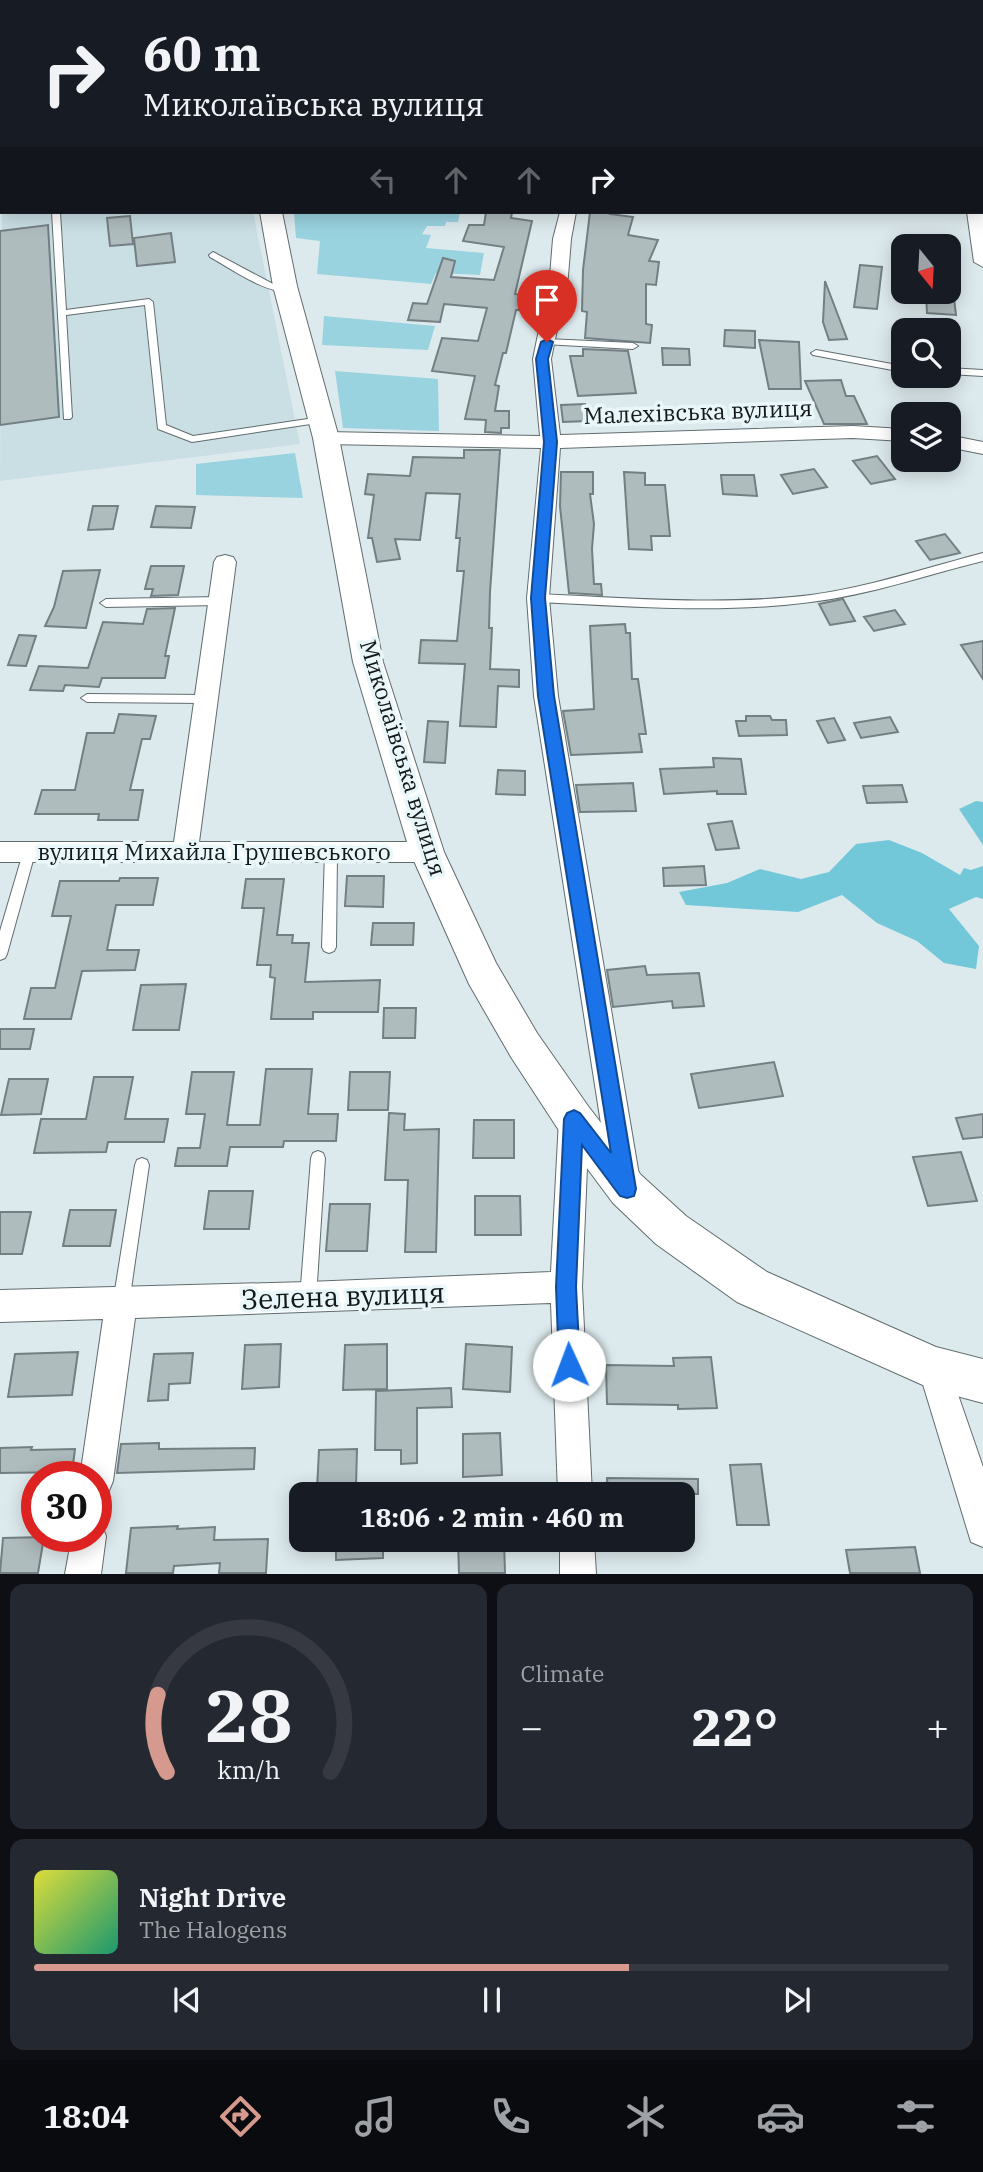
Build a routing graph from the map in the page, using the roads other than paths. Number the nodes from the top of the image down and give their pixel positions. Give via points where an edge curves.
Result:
1 (57, 214) edge
2 (271, 214) edge
3 (568, 214) edge
4 (975, 214) edge
5 (213, 256) dead end
6 (983, 262) edge
7 (286, 289) junction
8 (61, 313) junction
9 (547, 342) junction
10 (633, 346) dead end
11 (816, 353) dead end
12 (891, 367) edge
13 (961, 372) edge
14 (983, 373) edge
15 (67, 417) dead end
16 (324, 429) junction
17 (891, 434) edge
18 (551, 442) junction
19 (961, 444) edge
20 (983, 448) edge
21 (983, 557) edge
22 (225, 562) dead end
23 (538, 598) junction
24 (219, 601) junction
25 (106, 603) dead end
26 (87, 698) dead end
27 (206, 699) junction
28 (0, 852) edge
29 (331, 852) junction
30 (427, 852) junction
31 (29, 853) junction
32 (185, 854) junction
33 (329, 947) dead end
34 (0, 954) edge
35 (574, 1119) junction
36 (318, 1158) dead end
37 (142, 1165) dead end
38 (627, 1189) junction
39 (566, 1287) junction
40 (308, 1298) junction
41 (121, 1305) junction
42 (0, 1306) edge
43 (934, 1368) junction
44 (983, 1381) edge
45 (99, 1461) edge
46 (574, 1482) edge
47 (983, 1530) edge
48 (86, 1552) edge
49 (577, 1552) edge
50 (83, 1573) edge
51 (578, 1573) edge

1 - 8 lane
2 - 7 main road, Миколаївська вулиця
3 - 9 street
4 - 6 street
5 - 7 lane via 273,288
7 - 16 main road, Миколаївська вулиця
8 - 15 lane
8 - 16 lane via 149,302 161,427 192,439
9 - 10 lane
9 - 18 street via 542,359
11 - 12 lane
13 - 14 lane
16 - 18 street, Малехівська вулиця
16 - 30 main road, Миколаївська вулиця via 368,662
17 - 18 street, Малехівська вулиця
18 - 23 street
19 - 20 street
21 - 23 lane via 825,597 789,601
22 - 24 street
23 - 38 street via 546,696
24 - 25 lane
24 - 27 street
26 - 27 lane
27 - 32 street
28 - 31 street, вулиця Михайла Грушевського
29 - 30 street, вулиця Михайла Грушевського
29 - 32 street, вулиця Михайла Грушевського
29 - 33 lane
30 - 35 main road, Миколаївська вулиця via 482,973
31 - 32 street, вулиця Михайла Грушевського
31 - 34 lane
35 - 38 main road, Миколаївська вулиця
35 - 39 street
36 - 40 lane
37 - 41 lane
38 - 43 main road, Миколаївська вулиця via 671,1230 752,1287
39 - 40 street, Зелена вулиця
39 - 46 street
40 - 41 street, Зелена вулиця
41 - 42 street, Зелена вулиця
41 - 45 street
43 - 44 main road, Миколаївська вулиця
43 - 47 street
48 - 50 street
49 - 51 street

